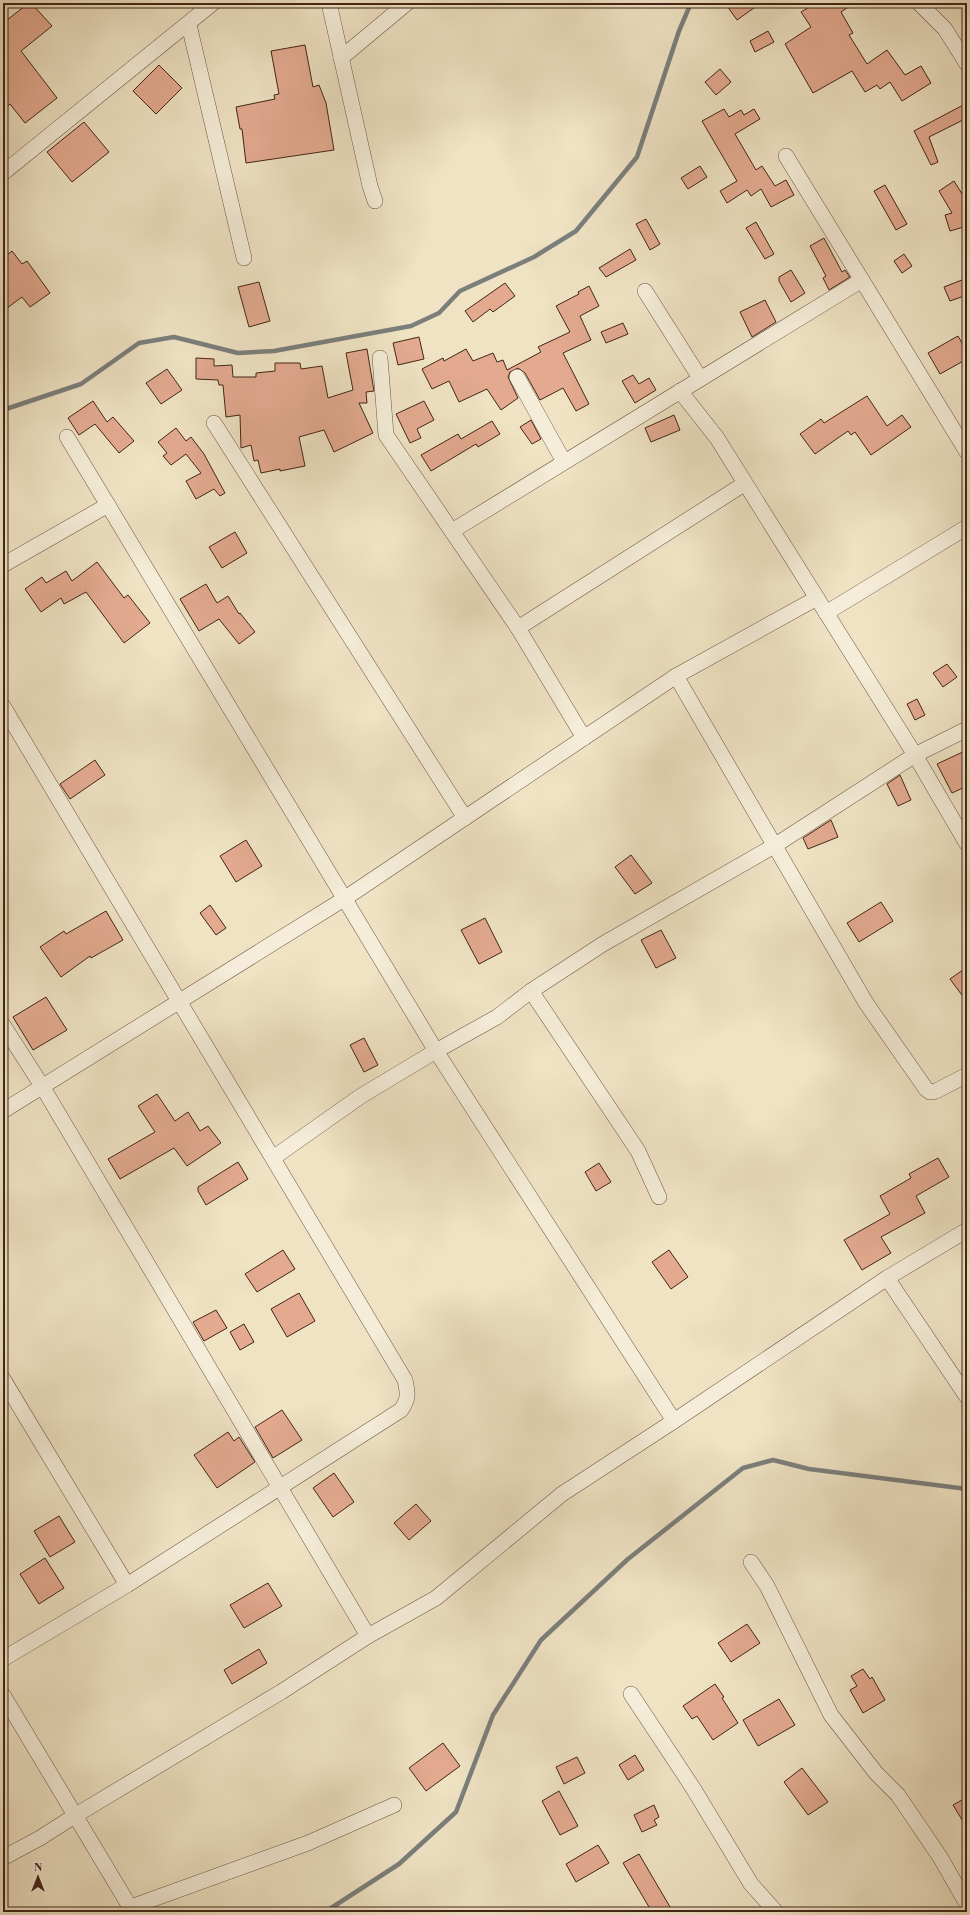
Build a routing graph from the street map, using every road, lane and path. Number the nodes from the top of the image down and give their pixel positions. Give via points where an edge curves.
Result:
1 (213, 3) edge
2 (329, 3) edge
3 (407, 3) edge
4 (919, 3) edge
5 (188, 25) junction
6 (341, 58) junction
7 (967, 64) edge
8 (786, 156) dead end
9 (3, 173) edge
10 (375, 201) dead end
11 (244, 258) dead end
12 (862, 280) junction
13 (645, 291) dead end
14 (380, 358) dead end
15 (517, 377) dead end
16 (700, 378) junction
17 (680, 391) junction
18 (214, 423) dead end
19 (67, 437) dead end
20 (967, 452) edge
21 (564, 462) junction
22 (744, 484) junction
23 (108, 505) junction
24 (967, 527) edge
25 (452, 530) junction
26 (3, 565) edge
27 (817, 598) junction
28 (826, 613) junction
29 (518, 628) junction
30 (676, 676) junction
31 (3, 706) edge
32 (967, 729) edge
33 (584, 738) junction
34 (915, 755) junction
35 (465, 818) junction
36 (967, 844) edge
37 (774, 846) junction
38 (344, 899) junction
39 (531, 991) junction
40 (180, 1001) junction
41 (3, 1025) edge
42 (436, 1050) junction
43 (967, 1075) edge
44 (42, 1086) junction
45 (3, 1111) edge
46 (273, 1158) junction
47 (659, 1197) dead end
48 (967, 1230) edge
49 (887, 1278) junction
50 (3, 1379) edge
51 (967, 1397) edge
52 (674, 1422) junction
53 (280, 1488) junction
54 (751, 1562) dead end
55 (127, 1585) junction
56 (368, 1636) junction
57 (3, 1659) edge
58 (631, 1694) dead end
59 (3, 1695) edge
60 (394, 1805) dead end
61 (76, 1815) junction
62 (3, 1858) edge
63 (967, 1904) edge
64 (132, 1909) edge
65 (776, 1912) edge

1 - 5 street
2 - 6 street
3 - 6 street
4 - 7 street via 945,29
5 - 9 street
5 - 11 street
6 - 10 street
8 - 12 street
12 - 16 street
12 - 20 street
13 - 16 street
14 - 25 street via 386,435
15 - 21 street
16 - 17 street
17 - 21 street
17 - 22 street via 717,438
18 - 35 street
19 - 23 street
21 - 25 street
22 - 27 street
22 - 29 street
23 - 26 street
23 - 38 street
24 - 28 street
25 - 29 street
27 - 28 street
27 - 30 street
28 - 34 street
29 - 33 street
30 - 33 street
30 - 37 street
31 - 40 street
32 - 34 street
33 - 35 street
34 - 36 street
34 - 37 street
35 - 38 street
37 - 39 street via 603,944
37 - 43 street via 866,1004 926,1089 930,1092 936,1091
38 - 40 street
38 - 42 street
39 - 42 street via 497,1017
39 - 47 street via 638,1151
40 - 44 street
40 - 46 street
41 - 44 street
42 - 46 street via 361,1096
42 - 52 street
44 - 45 street
44 - 53 street
46 - 53 street via 405,1380 407,1392 407,1401 401,1410
48 - 49 street
49 - 51 street
49 - 52 street
50 - 55 street
52 - 56 street via 562,1494 436,1598
53 - 55 street
53 - 56 street
54 - 63 street via 767,1586 831,1715 876,1773 898,1795 940,1857
55 - 57 street
56 - 61 street via 281,1692
58 - 65 street via 693,1788 751,1884
59 - 61 street
60 - 64 street via 308,1843
61 - 62 street
61 - 64 street

